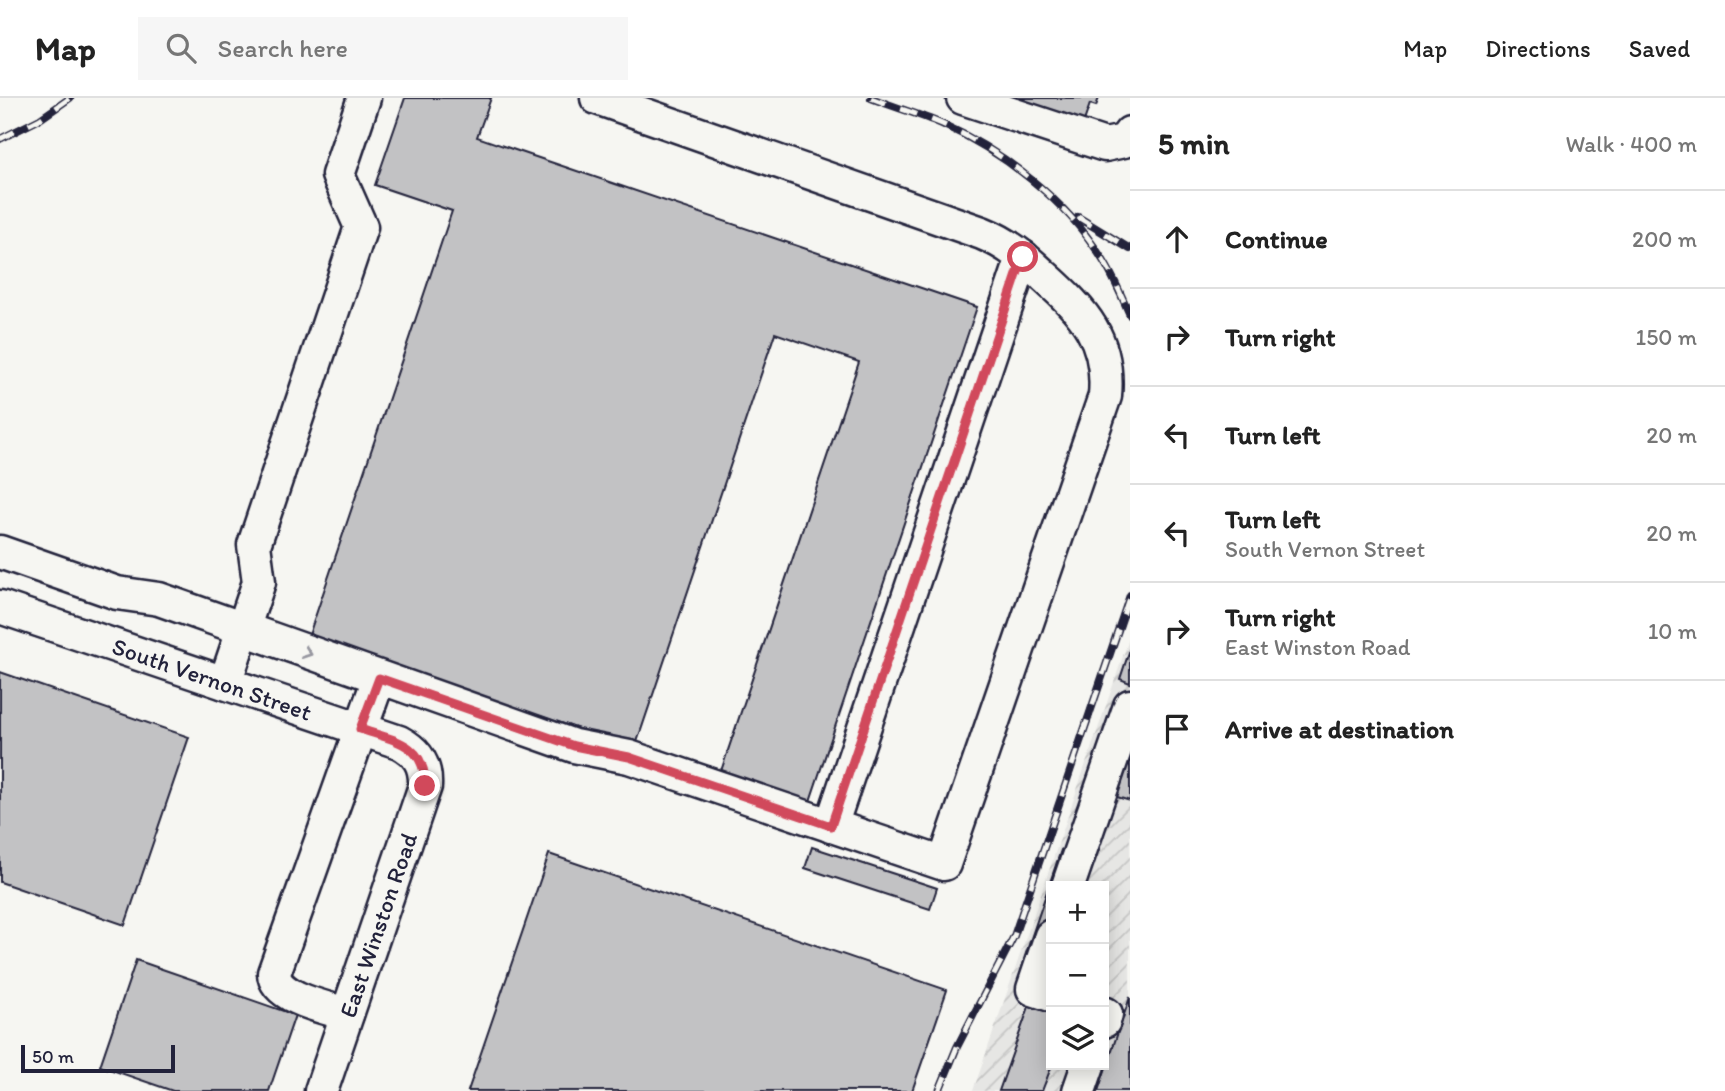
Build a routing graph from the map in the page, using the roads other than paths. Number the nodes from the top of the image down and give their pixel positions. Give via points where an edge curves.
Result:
1 (364, 98) edge
2 (597, 98) edge
3 (963, 98) edge
4 (1130, 133) edge
5 (1023, 257) junction
6 (3, 562) edge
7 (117, 593) junction
8 (0, 607) edge
9 (243, 630) junction
10 (101, 640) junction
11 (379, 678) junction
12 (225, 683) junction
13 (1130, 706) edge
14 (360, 729) junction
15 (420, 758) joint
16 (831, 826) junction
17 (1070, 881) edge
18 (1046, 951) edge
19 (1046, 993) edge
20 (347, 1014) junction
21 (1086, 1070) edge
22 (321, 1091) edge
23 (1079, 1091) edge

1 - 9 street via 338,175 361,227 254,545 259,582
2 - 5 street via 982,233
3 - 4 street via 1105,145 1124,141
5 - 16 street
5 - 16 street via 1074,303 1090,324 1107,372 1105,396 944,864
6 - 7 street
7 - 9 street via 159,599
7 - 10 street
8 - 10 street, South Vernon Street
9 -> 11 street
9 - 12 street
10 - 12 street, South Vernon Street
11 - 14 street
11 - 16 street via 574,746 629,757
12 - 14 street, South Vernon Street
13 - 17 street
14 - 15 street, South Vernon Street via 399,742
14 - 20 street via 275,973 286,993
15 - 20 street, East Winston Road via 425,786
18 - 19 street via 1033,989
20 - 22 street, East Winston Road
21 - 23 street

